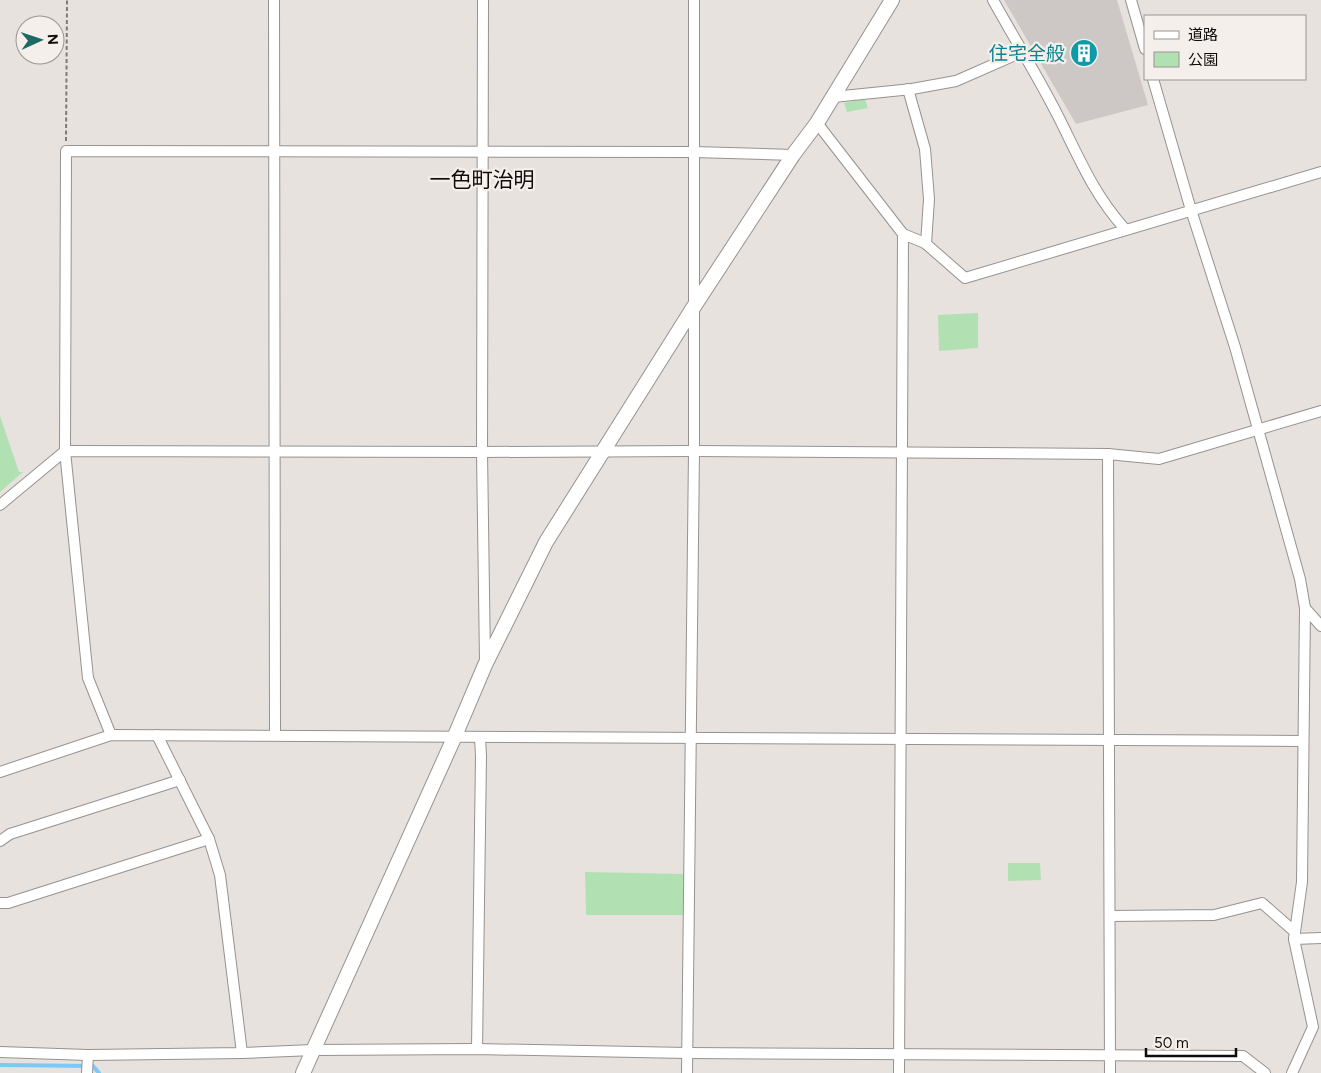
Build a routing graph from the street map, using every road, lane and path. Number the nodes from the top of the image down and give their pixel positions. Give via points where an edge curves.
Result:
1 (67, 0) edge
2 (274, 0) edge
3 (484, 0) edge
4 (694, 0) edge
5 (892, 0) edge
6 (993, 0) edge
7 (1131, 0) edge
8 (1144, 46) edge
9 (1022, 52) junction
10 (1153, 80) edge
11 (908, 89) junction
12 (833, 97) junction
13 (817, 123) junction
14 (66, 150) junction
15 (274, 151) junction
16 (483, 152) junction
17 (694, 152) junction
18 (793, 155) junction
19 (1321, 172) edge
20 (1191, 210) junction
21 (1125, 229) junction
22 (903, 234) junction
23 (926, 244) junction
24 (693, 308) junction
25 (1321, 411) edge
26 (1257, 430) junction
27 (65, 451) junction
28 (275, 451) junction
29 (694, 451) junction
30 (482, 452) junction
31 (602, 452) junction
32 (902, 454) junction
33 (1108, 454) junction
34 (0, 505) edge
35 (1305, 608) junction
36 (1321, 626) edge
37 (485, 664) junction
38 (111, 735) junction
39 (275, 735) junction
40 (157, 736) junction
41 (691, 737) junction
42 (454, 738) junction
43 (480, 738) junction
44 (900, 738) junction
45 (1110, 740) junction
46 (1303, 741) junction
47 (0, 772) edge
48 (180, 780) junction
49 (209, 839) junction
50 (0, 841) edge
51 (0, 903) edge
52 (1110, 916) junction
53 (1294, 936) junction
54 (1321, 938) edge
55 (477, 1049) junction
56 (313, 1050) junction
57 (0, 1052) edge
58 (242, 1053) junction
59 (687, 1053) junction
60 (88, 1054) junction
61 (898, 1054) junction
62 (1110, 1056) junction
63 (87, 1073) edge
64 (303, 1073) edge
65 (687, 1073) edge
66 (899, 1073) edge
67 (1110, 1073) edge
68 (1265, 1073) edge
69 (1292, 1073) edge

1 - 14 path
2 - 15 street
3 - 16 street
4 - 17 street
5 - 12 street
6 - 9 street
7 - 8 street
9 - 11 street via 956,81
9 - 21 street via 1095,189
10 - 20 street
11 - 12 street
11 - 23 street via 925,149 929,199
12 - 13 street
13 - 18 street
13 - 22 street
14 - 15 street
14 - 27 street
15 - 16 street
15 - 28 street
16 - 17 street
16 - 30 street
17 - 18 street
17 - 24 street
18 - 24 street
19 - 20 street
20 - 21 street
20 - 26 street via 1235,347
21 - 23 street via 966,278
22 - 23 street
22 - 32 street
24 - 29 street
24 - 31 street
25 - 26 street
26 - 33 street via 1159,459
26 - 35 street via 1300,579
27 - 28 street
27 - 34 street
27 - 38 street via 88,678
28 - 30 street
28 - 39 street
29 - 31 street
29 - 32 street
29 - 41 street
30 - 31 street
30 - 37 street
31 - 37 street via 546,542
32 - 33 street
32 - 44 street
33 - 45 street
35 - 36 street
35 - 46 street
37 - 42 street
38 - 40 street
38 - 47 street
39 - 40 street
39 - 42 street
40 - 48 street
41 - 43 street
41 - 44 street
41 - 59 street
42 - 43 street
42 - 56 street
43 - 55 street
44 - 45 street
44 - 61 street
45 - 46 street
45 - 52 street
46 - 53 street via 1302,882
48 - 49 street
48 - 50 street via 10,834
49 - 51 street
49 - 58 street via 220,875
52 - 53 street via 1214,915 1262,903
52 - 62 street
53 - 54 street
53 - 69 street via 1313,1028
55 - 56 street
55 - 59 street
56 - 58 street
56 - 64 street
57 - 60 street
58 - 60 street
59 - 61 street
59 - 65 street
60 - 63 street
61 - 62 street
61 - 66 street
62 - 67 street
62 - 68 street via 1243,1056

